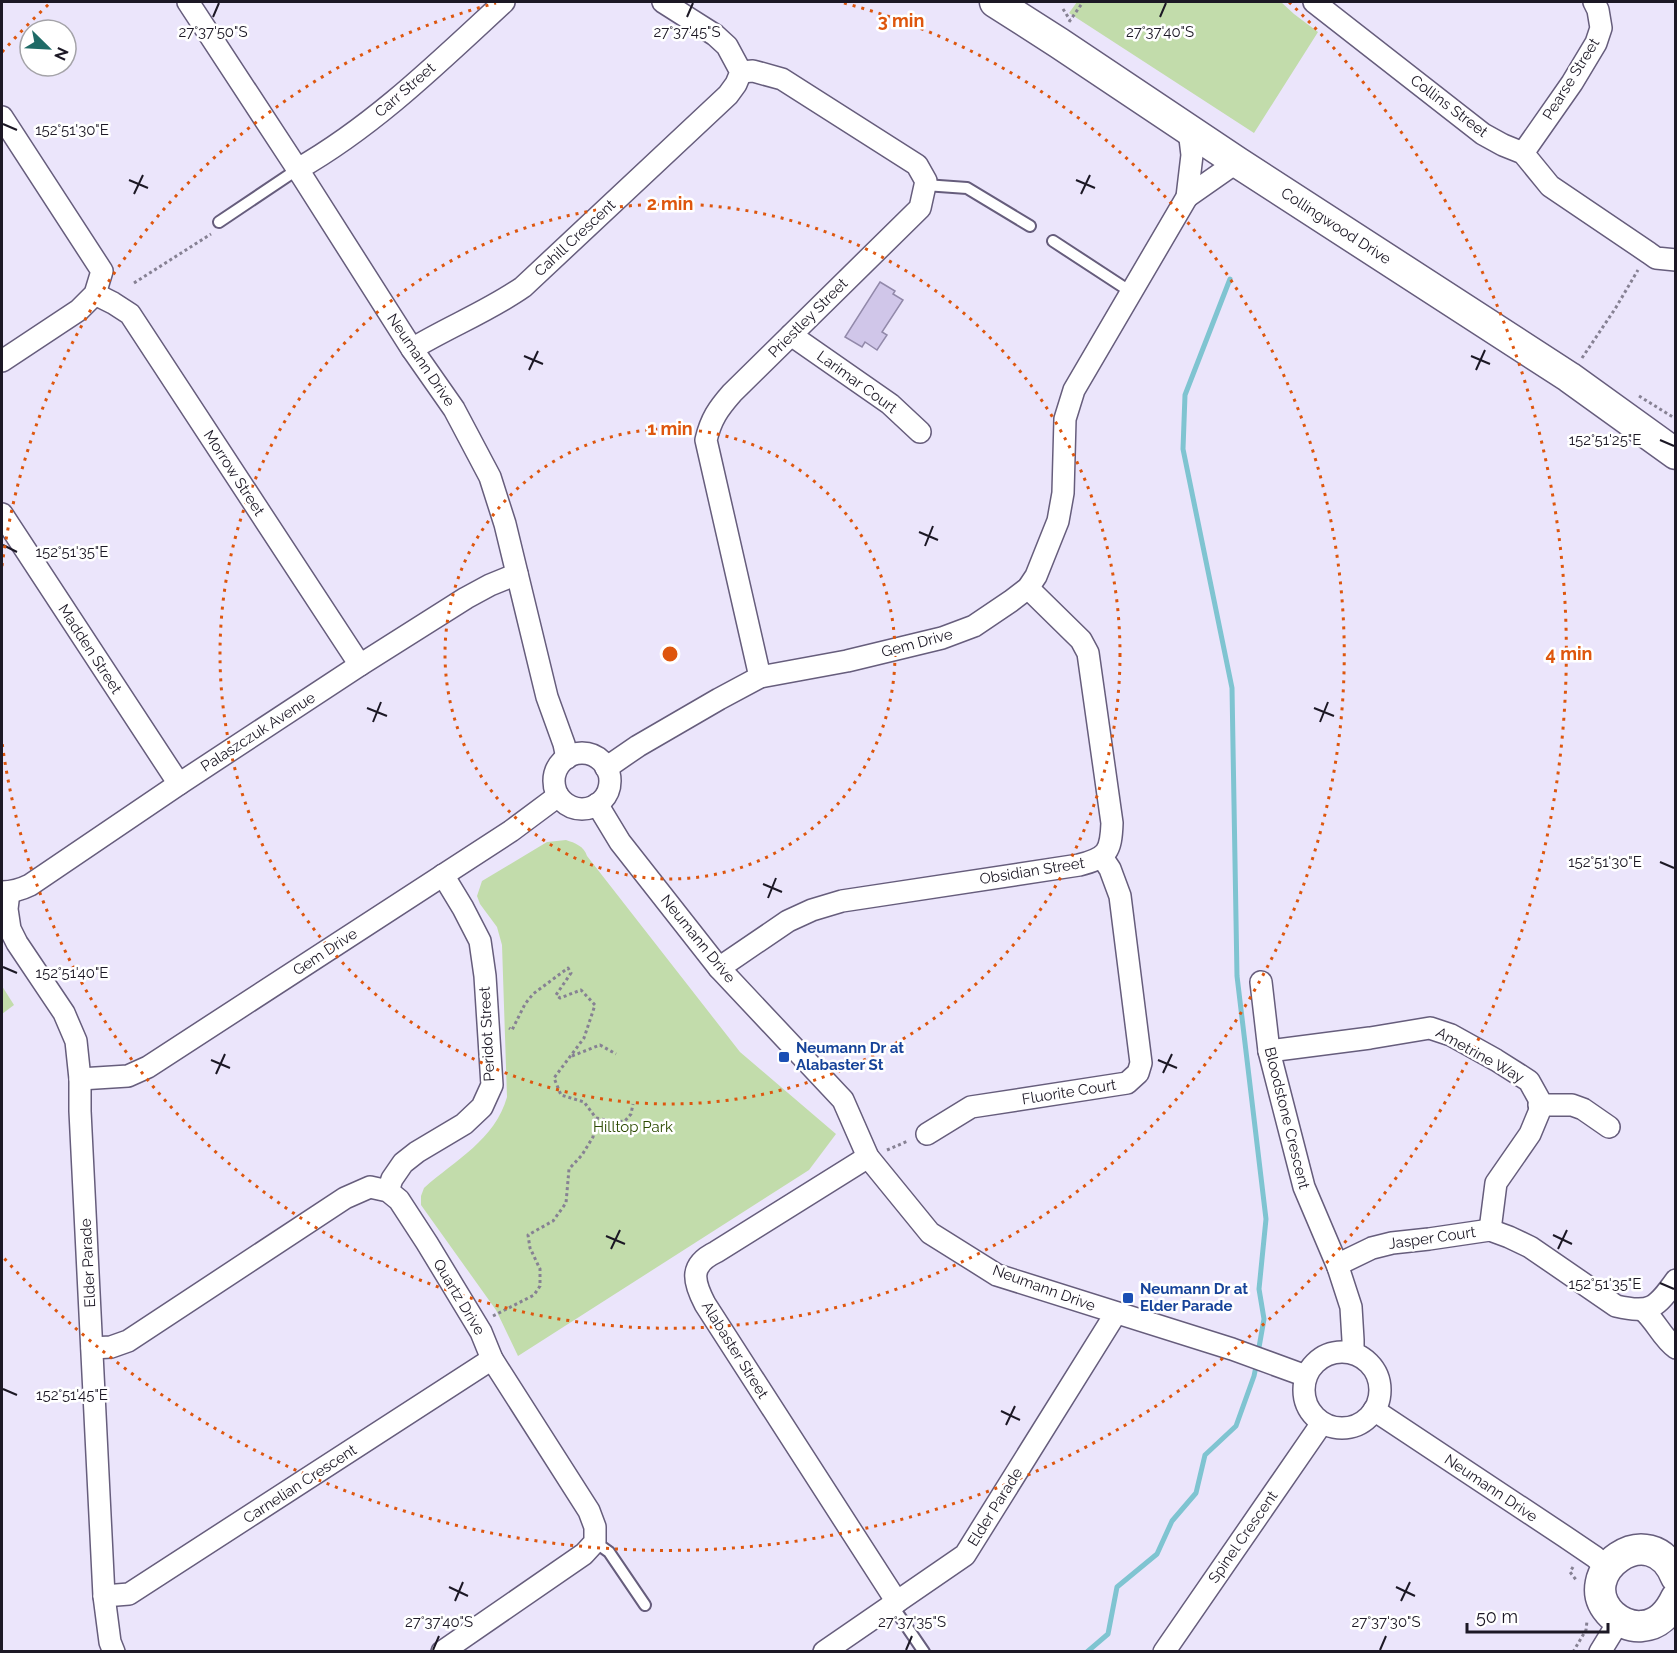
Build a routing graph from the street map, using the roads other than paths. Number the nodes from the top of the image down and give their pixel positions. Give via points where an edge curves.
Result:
1 (190, 2) edge
2 (504, 2) edge
3 (663, 2) edge
4 (994, 2) edge
5 (1314, 2) edge
6 (1594, 2) edge
7 (741, 72) junction
8 (2, 117) edge
9 (1189, 130) junction
10 (1523, 153) junction
11 (1237, 162) junction
12 (298, 169) junction
13 (925, 185) junction
14 (1187, 197) junction
15 (219, 222) dead end
16 (1030, 226) dead end
17 (1053, 241) dead end
18 (1676, 260) edge
19 (1131, 292) junction
20 (95, 294) junction
21 (791, 335) junction
22 (412, 349) junction
23 (2, 361) edge
24 (920, 432) dead end
25 (1676, 454) edge
26 (2, 514) edge
27 (517, 574) junction
28 (1028, 588) junction
29 (360, 665) junction
30 (760, 677) junction
31 (567, 758) junction
32 (606, 768) junction
33 (179, 784) junction
34 (558, 795) junction
35 (597, 804) junction
36 (1102, 857) junction
37 (443, 875) junction
38 (5, 892) edge
39 (719, 968) junction
40 (1261, 982) dead end
41 (1269, 1051) junction
42 (80, 1079) junction
43 (1539, 1105) junction
44 (1610, 1127) dead end
45 (927, 1134) road end
46 (868, 1157) junction
47 (388, 1191) junction
48 (1490, 1230) junction
49 (1338, 1267) junction
50 (1676, 1280) edge
51 (1642, 1310) junction
52 (1116, 1313) junction
53 (92, 1348) junction
54 (1676, 1348) edge
55 (1353, 1353) junction
56 (492, 1359) junction
57 (1306, 1376) junction
58 (1374, 1410) junction
59 (1322, 1423) junction
60 (595, 1542) junction
61 (1671, 1557) edge
62 (1606, 1568) junction
63 (104, 1596) junction
64 (895, 1603) junction
65 (645, 1605) dead end
66 (1674, 1607) edge
67 (1619, 1621) junction
68 (114, 1652) edge
69 (442, 1652) edge
70 (824, 1652) edge
71 (924, 1652) edge
72 (1164, 1652) edge
73 (1600, 1652) edge

1 - 12 street, Neumann Drive
2 - 12 street, Carr Street via 386,109
3 - 7 street via 715,35 727,46
4 - 9 main road, Collingwood Drive
5 - 10 street, Collins Street via 1483,134
6 - 10 street, Pearse Street via 1601,28 1596,43
7 - 13 street via 753,71 782,79 917,165
7 - 22 street, Cahill Crescent via 728,95 523,287
8 - 20 street via 102,271
9 - 11 main road, Collingwood Drive
9 - 14 street, Gem Drive via 1192,155
10 - 18 street, Collins Street via 1550,186 1656,258
11 - 14 street, Gem Drive
11 - 25 main road, Collingwood Drive via 1569,377
12 - 15 lane
12 - 22 street, Neumann Drive
13 - 16 lane via 967,188
13 - 21 street, Priestley Street via 920,208
14 - 19 street, Gem Drive
17 - 19 lane
19 - 28 street, Gem Drive via 1074,390 1065,419 1063,494 1058,521
20 - 23 street via 79,310
20 - 29 street, Morrow Street via 130,314
21 - 24 street, Larimar Court via 890,404
21 - 30 street, Priestley Street via 719,408 706,440
22 - 27 street, Neumann Drive via 454,409 490,477
26 - 33 street, Madden Street
27 - 29 street, Palaszczuk Avenue via 466,598
27 - 31 street, Neumann Drive via 547,697
28 - 30 street, Gem Drive via 974,626 942,638
28 - 36 street, Obsidian Street via 1081,640 1088,653 1112,823 1112,840
29 - 33 street, Palaszczuk Avenue
30 - 32 street, Gem Drive
31 - 32 street via 591,755
31 - 34 street via 556,770
32 - 35 street via 608,790
33 - 38 street, Palaszczuk Avenue via 30,885
34 - 35 street via 571,807 589,808
34 - 37 street, Gem Drive
35 - 39 street, Neumann Drive via 620,842
36 - 39 street, Obsidian Street via 1079,865 842,901 788,921
36 - 45 street, Fluorite Court via 1120,896 1141,1062 1138,1073 1127,1083 971,1107
37 - 42 street, Gem Drive via 148,1067 128,1076
37 - 47 street, Peridot Street via 480,941 492,1085 482,1107 464,1124 403,1163
38 - 42 street, Elder Parade via 10,929 64,1013 76,1041
39 - 46 street, Neumann Drive via 843,1100
40 - 41 street, Bloodstone Crescent
41 - 43 street, Ametrine Way via 1430,1028 1451,1035 1529,1081 1537,1092
41 - 49 street, Bloodstone Crescent via 1304,1187
42 - 53 street, Elder Parade
43 - 44 street via 1572,1105
43 - 48 street via 1530,1134 1496,1183
46 - 52 street, Neumann Drive via 930,1233 997,1275
46 - 64 street, Alabaster Street via 705,1258 697,1266 696,1280 705,1304
47 - 53 street via 370,1187 345,1198 128,1341
47 - 56 street, Quartz Drive via 399,1200 427,1243 481,1332
48 - 49 street, Jasper Court via 1392,1243 1372,1248
48 - 51 street, Jasper Court via 1530,1247 1616,1306
49 - 55 street, Bloodstone Crescent via 1351,1307
50 - 51 street via 1656,1306
51 - 54 street
52 - 57 street, Neumann Drive
52 - 64 street, Elder Parade via 965,1555
53 - 63 street, Elder Parade
55 - 57 street via 1325,1356
55 - 58 street via 1363,1358 1377,1376 1380,1388
56 - 60 street, Quartz Drive via 589,1511
56 - 63 street, Carnelian Crescent via 129,1594
57 - 59 street via 1307,1407
58 - 59 street via 1351,1427
58 - 62 street, Neumann Drive
59 - 72 street, Spinel Crescent
60 - 65 lane via 609,1552
60 - 69 street via 584,1554
61 - 62 main road via 1650,1551 1626,1552
62 - 67 main road via 1601,1591 1610,1613
63 - 68 street, Elder Parade
64 - 70 street, Elder Parade
64 - 71 lane
66 - 67 main road via 1662,1618 1641,1626
67 - 73 street

